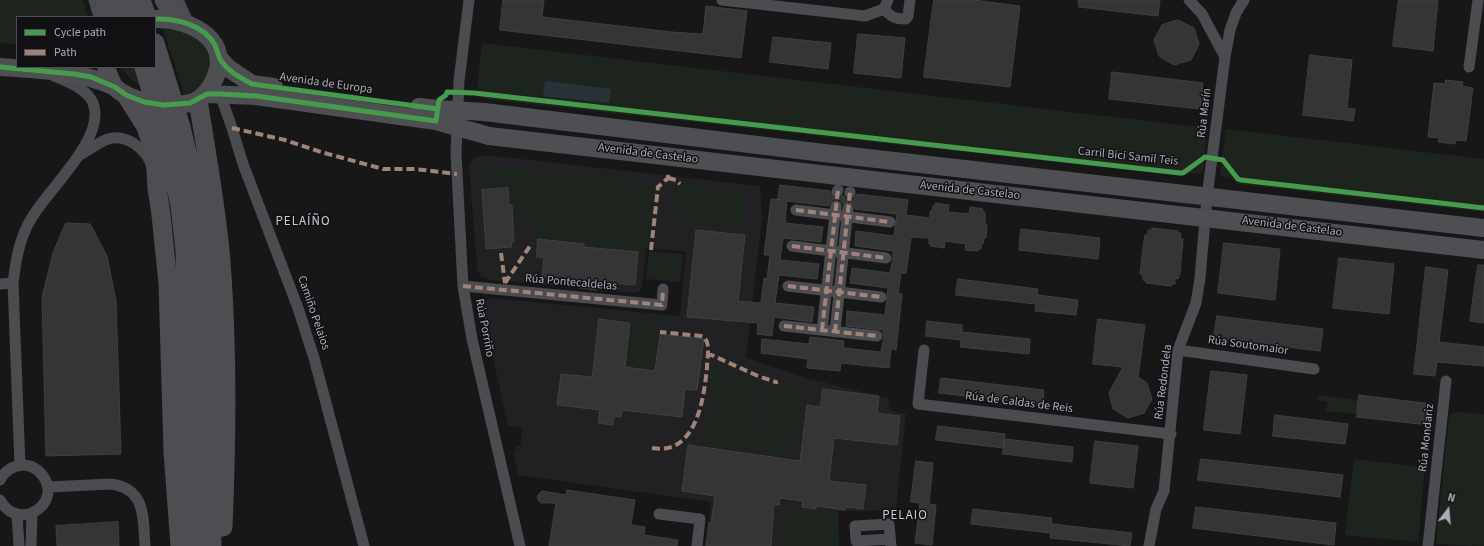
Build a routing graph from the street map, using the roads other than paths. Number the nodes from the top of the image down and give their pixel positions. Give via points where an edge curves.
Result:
1 (94, 0) edge
2 (105, 0) edge
3 (121, 0) edge
4 (141, 0) edge
5 (178, 0) edge
6 (470, 0) edge
7 (722, 0) edge
8 (910, 0) edge
9 (1189, 0) edge
10 (1244, 0) edge
11 (1478, 0) edge
12 (886, 4) edge
13 (99, 16) edge
14 (107, 16) edge
15 (127, 16) edge
16 (166, 17) edge
17 (1210, 29) junction
18 (1230, 30) junction
19 (156, 46) edge
20 (0, 55) edge
21 (16, 57) edge
22 (1225, 57) junction
23 (220, 59) junction
24 (0, 67) edge
25 (1469, 67) dead end
26 (107, 68) edge
27 (144, 68) edge
28 (44, 71) junction
29 (120, 91) junction
30 (204, 98) junction
31 (457, 118) junction
32 (80, 155) junction
33 (157, 188) junction
34 (843, 197) junction
35 (1208, 197) junction
36 (796, 210) dead end
37 (1205, 218) junction
38 (890, 222) dead end
39 (1484, 228) edge
40 (792, 246) dead end
41 (1484, 250) edge
42 (831, 251) junction
43 (844, 252) junction
44 (886, 258) dead end
45 (13, 283) junction
46 (0, 284) edge
47 (463, 286) junction
48 (788, 286) dead end
49 (663, 289) dead end
50 (826, 290) junction
51 (840, 292) junction
52 (881, 297) dead end
53 (784, 326) dead end
54 (822, 330) junction
55 (835, 332) junction
56 (877, 336) dead end
57 (924, 350) dead end
58 (1178, 350) junction
59 (1314, 369) dead end
60 (1446, 381) dead end
61 (1171, 434) junction
62 (20, 465) junction
63 (0, 480) edge
64 (48, 486) junction
65 (0, 500) edge
66 (32, 514) junction
67 (659, 514) dead end
68 (17, 515) junction
69 (19, 546) edge
70 (31, 546) edge
71 (145, 546) edge
72 (180, 546) edge
73 (195, 546) edge
74 (212, 546) edge
75 (221, 546) edge
76 (364, 546) edge
77 (520, 546) edge
78 (697, 546) edge
79 (1149, 546) edge
80 (1428, 546) edge

1 - 13 street
2 - 14 highway
3 - 15 highway
4 - 16 highway
5 - 16 street
6 - 31 street, Rúa Porriño via 459,81
7 - 12 street via 865,16
8 - 12 street via 906,19 890,16
9 - 17 street via 1202,14
10 - 18 street, Rúa Marín
11 - 25 street
16 - 23 main road via 206,34 215,45
17 - 18 street via 1221,33
17 - 22 street
18 - 22 street, Rúa Marín
19 - 74 highway via 181,127 191,170 200,231 205,306
20 - 21 main road
22 - 35 street, Rúa Marín
23 - 30 main road via 216,77
23 - 31 main road, Avenida de Europa via 228,68 252,84 438,110
24 - 28 main road
26 - 29 main road
27 - 73 highway via 168,147 180,206 185,251
28 - 29 main road via 91,77
28 - 32 street via 85,92 92,101 95,110 94,126
29 - 30 main road, Avenida de Europa via 144,102 164,105
29 - 33 highway via 146,127 155,154
30 - 31 main road, Avenida de Europa via 256,96 436,121
30 - 75 highway via 220,251 224,326 226,460
30 - 76 street, Camiño Pelaios via 232,128 243,164 298,308 312,350
31 - 34 main road, Avenida de Castelao via 489,136
31 - 35 main road, Avenida de Castelao via 484,112
31 - 47 street, Rúa Porriño via 456,153
32 - 33 street via 108,139 122,139 133,143 150,161
32 - 45 street via 31,218 16,258
33 - 72 highway via 168,283 173,452
34 - 36 street
34 - 37 main road, Avenida de Castelao
34 - 38 street
34 - 42 street
34 - 43 street
35 - 37 street, Rúa Redondela
35 - 39 main road, Avenida de Castelao
37 - 41 main road, Avenida de Castelao
37 - 58 street, Rúa Redondela via 1196,303
40 - 42 street
42 - 43 street
42 - 50 street
43 - 44 street
43 - 51 street
45 - 46 street
45 - 62 street
47 - 49 street, Rúa Pontecaldelas via 662,305
47 - 77 street, Rúa Porriño via 472,339
48 - 50 street
50 - 51 street
50 - 54 street
51 - 52 street
51 - 55 street
53 - 54 street
54 - 55 street
55 - 56 street
57 - 61 street, Rúa de Caldas de Reis via 918,404
58 - 59 street, Rúa Soutomaior
58 - 61 street, Rúa Redondela
60 - 80 street, Rúa Mondariz
61 - 79 street, Rúa Redondela via 1164,491 1156,509
62 - 63 street via 7,471
62 - 64 street via 35,468
64 - 66 street via 44,503
64 - 71 street via 121,485 132,492 140,503
65 - 68 street via 3,506
66 - 68 street
66 - 70 street
67 - 78 street via 700,520
68 - 69 street

